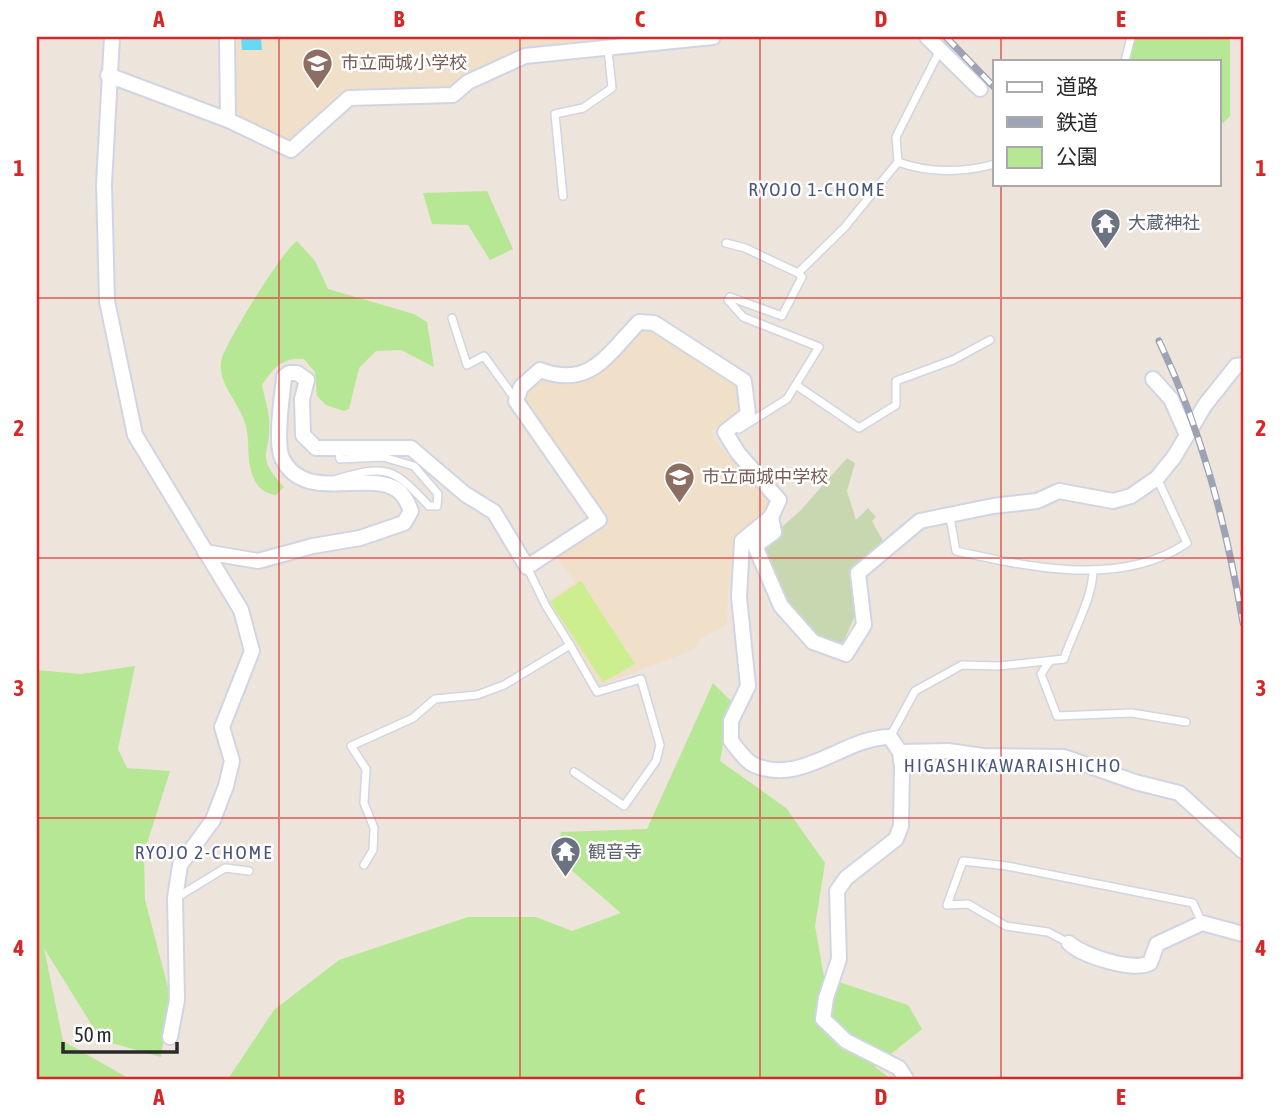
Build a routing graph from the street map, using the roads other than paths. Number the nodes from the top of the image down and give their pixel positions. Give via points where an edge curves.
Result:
1 (112, 37) edge
2 (227, 37) edge
3 (713, 37) edge
4 (927, 37) edge
5 (1131, 37) edge
6 (628, 41) edge
7 (608, 49) junction
8 (940, 50) junction
9 (1125, 60) edge
10 (108, 75) junction
11 (980, 89) dead end
12 (228, 121) junction
13 (898, 162) junction
14 (993, 164) edge
15 (563, 196) dead end
16 (726, 243) dead end
17 (798, 273) junction
18 (453, 318) dead end
19 (990, 340) dead end
20 (1243, 365) edge
21 (1153, 379) dead end
22 (796, 385) junction
23 (516, 401) junction
24 (1187, 435) junction
25 (728, 437) junction
26 (338, 447) junction
27 (1157, 478) junction
28 (323, 483) junction
29 (771, 517) junction
30 (950, 517) junction
31 (205, 552) junction
32 (527, 567) junction
33 (1093, 570) junction
34 (570, 645) junction
35 (1049, 662) junction
36 (1186, 722) dead end
37 (890, 737) junction
38 (900, 752) junction
39 (574, 772) dead end
40 (1243, 851) edge
41 (364, 865) dead end
42 (249, 871) dead end
43 (175, 898) junction
44 (1202, 923) junction
45 (1243, 934) edge
46 (1069, 943) joint
47 (170, 1037) dead end
48 (906, 1079) edge

1 - 10 street
2 - 12 street
3 - 6 street
4 - 8 street
5 - 9 lane
6 - 7 street
7 - 12 street via 525,56 468,82 453,95 349,99 291,150
7 - 15 lane via 612,88 583,108 555,114
8 - 11 street
8 - 13 lane via 896,137
10 - 12 street
10 - 31 street via 104,184 107,301 135,435
13 - 14 lane via 961,170
13 - 17 lane via 844,228
16 - 17 lane
17 - 22 lane via 802,277 782,316 730,297 727,300 743,317 819,347
18 - 23 lane via 467,365 484,356
19 - 22 lane via 953,360 896,381 895,405 859,428
20 - 24 street via 1221,382
21 - 24 street via 1171,399
22 - 25 lane via 787,399
23 - 25 street via 522,387 540,370 559,376 587,374 639,322 654,323 744,381 748,414 725,432
23 - 32 street via 598,520
24 - 27 street
25 - 29 street via 779,500
26 - 28 street via 316,448 303,435 302,399 307,380 289,373 284,377 282,457 299,476
26 - 28 lane via 340,459 383,457 414,466 438,494 437,506 429,506 390,472 372,469
26 - 32 street via 411,448 494,512
27 - 30 street via 1131,496 1113,501 1059,491 1037,501
27 - 33 lane via 1187,543 1170,555 1138,566
28 - 31 street via 381,483 396,488 411,511 404,523 360,538 258,561
29 - 30 street via 774,532 755,546 781,606 813,642 846,654 864,625 858,573 920,521
29 - 37 street via 742,541 739,597 748,686 731,721 731,741 752,764 783,771 871,737
30 - 33 lane via 956,551 1002,561
31 - 43 street via 242,610 252,651 222,727 232,761 226,786 213,820 180,865
32 - 34 lane
33 - 35 lane via 1093,591 1064,659
34 - 39 lane via 597,692 641,679 660,745 656,761 624,806
34 - 41 lane via 504,684 477,695 435,699 413,718 351,746 366,769 364,803 374,828 373,850
35 - 36 lane via 1041,674 1057,716 1132,713
35 - 37 lane via 962,665 915,691
37 - 38 street
38 - 40 street via 1064,757 1179,793
38 - 48 street via 901,826 896,839 846,878 838,891 839,959 823,1019 846,1041 899,1068
42 - 43 lane via 225,868
43 - 47 street via 177,1000
44 - 45 street
44 - 46 street via 1157,944 1150,963 1141,967 1109,961
44 - 46 lane via 1193,903 963,861 947,905 968,904 1006,926 1048,932

